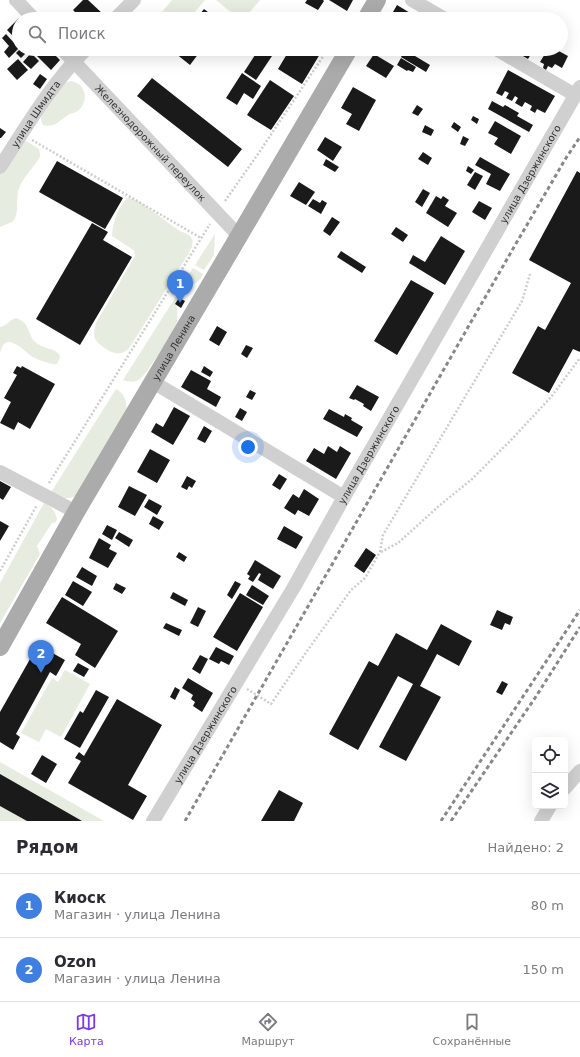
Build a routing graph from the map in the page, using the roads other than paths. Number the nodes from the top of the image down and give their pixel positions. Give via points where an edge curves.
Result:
1 (16, 0) edge
2 (134, 0) edge
3 (377, 0) edge
4 (412, 0) edge
5 (27, 12) edge
6 (122, 12) edge
7 (370, 12) edge
8 (433, 12) edge
9 (69, 56) edge
10 (79, 56) edge
11 (345, 56) edge
12 (510, 56) edge
13 (74, 61) junction
14 (578, 91) edge
15 (0, 167) edge
16 (239, 236) junction
17 (153, 382) junction
18 (0, 472) edge
19 (344, 497) junction
20 (76, 512) junction
21 (0, 647) edge
22 (580, 771) edge
23 (568, 785) edge
24 (548, 809) edge
25 (153, 821) edge
26 (540, 821) edge

1 - 5 street
2 - 6 street
3 - 7 main road
4 - 8 street
9 - 13 street, Железнодорожный переулок
10 - 13 street, улица Шмидта
11 - 16 main road, улица Ленина
12 - 14 street
13 - 15 street, улица Шмидта via 38,109
13 - 16 street, Железнодорожный переулок
14 - 19 street, улица Дзержинского
16 - 17 main road, улица Ленина
17 - 19 street
17 - 20 main road, улица Ленина
18 - 20 street
19 - 25 street, улица Дзержинского via 294,587
20 - 21 main road, улица Ленина
22 - 23 street
24 - 26 street

